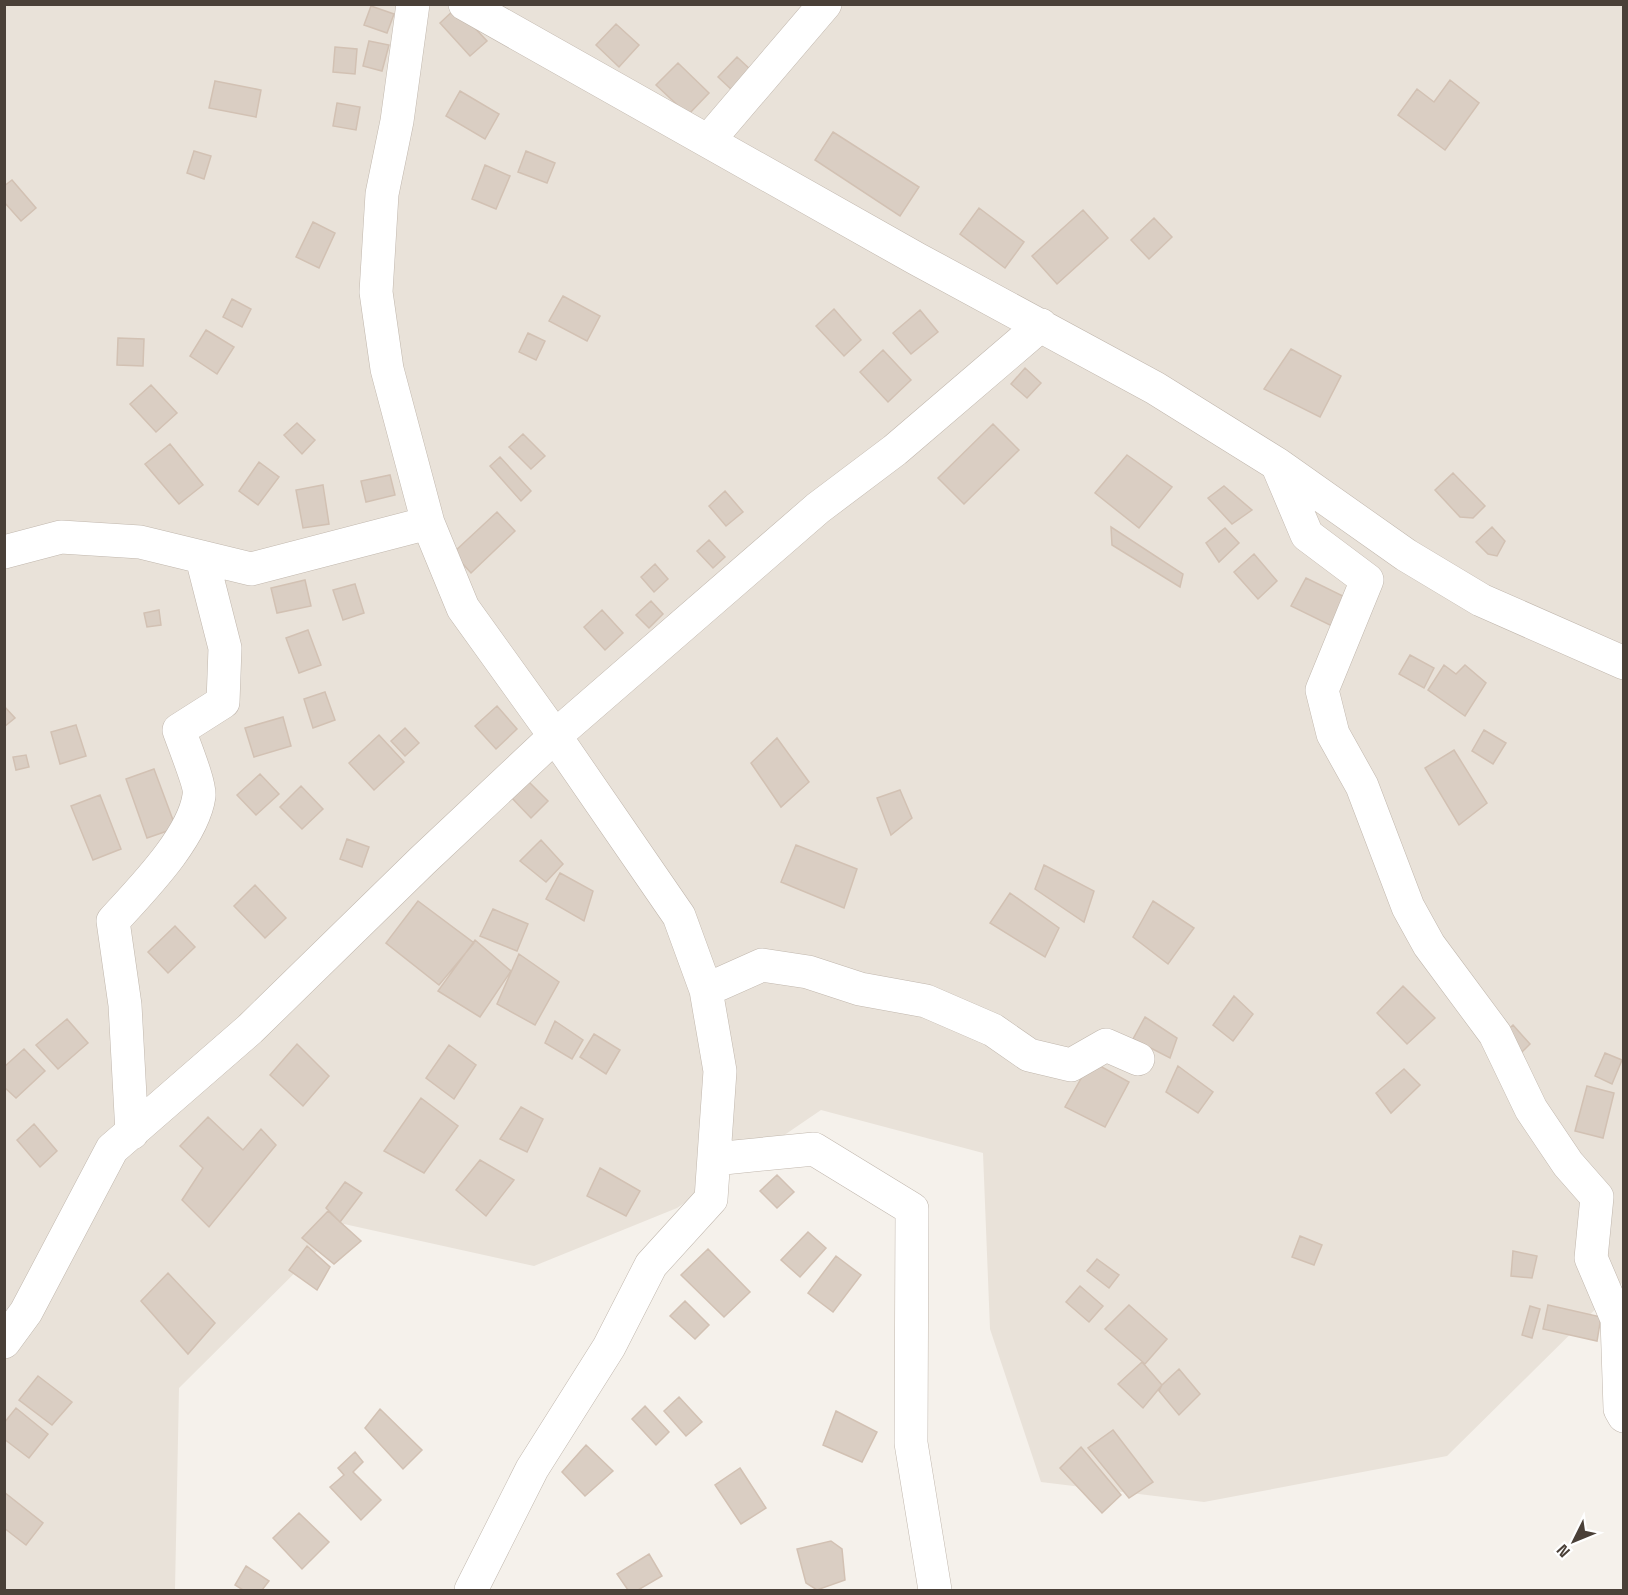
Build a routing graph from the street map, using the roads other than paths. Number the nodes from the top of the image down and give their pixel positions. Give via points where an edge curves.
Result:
1 (414, 4) edge
2 (825, 4) edge
3 (468, 5) edge
4 (708, 141) junction
5 (1041, 325) junction
6 (1277, 464) junction
7 (428, 523) junction
8 (4, 552) edge
9 (202, 558) junction
10 (1623, 663) edge
11 (555, 736) junction
12 (706, 990) junction
13 (1138, 1059) dead end
14 (132, 1132) junction
15 (714, 1159) junction
16 (4, 1342) edge
17 (1623, 1416) edge
18 (471, 1590) edge
19 (935, 1590) edge

1 - 7 street via 382,194 376,292 387,369
2 - 4 street
3 - 4 street
4 - 5 street
5 - 6 street via 1155,388
5 - 11 street via 895,450 818,508
6 - 10 street via 1406,555 1481,600
6 - 17 street via 1307,535 1366,580 1322,690 1333,734 1362,786 1408,907 1429,945 1495,1034 1531,1109 1568,1164 1597,1197 1591,1258 1617,1319
7 - 9 street via 251,569
7 - 11 street via 463,608
8 - 9 street via 61,537 140,542
9 - 14 street via 225,648 223,702 179,730 200,795 186,834 112,921 125,1005
11 - 12 street via 680,916
11 - 14 street via 250,1029
12 - 13 street via 762,965 808,972 860,989 926,1001 993,1030 1029,1054 1071,1065 1106,1044
12 - 15 street via 720,1071
14 - 16 street via 112,1149 26,1312
15 - 18 street via 711,1199 651,1265 609,1347 532,1468
15 - 19 street via 814,1149 912,1209 911,1443

